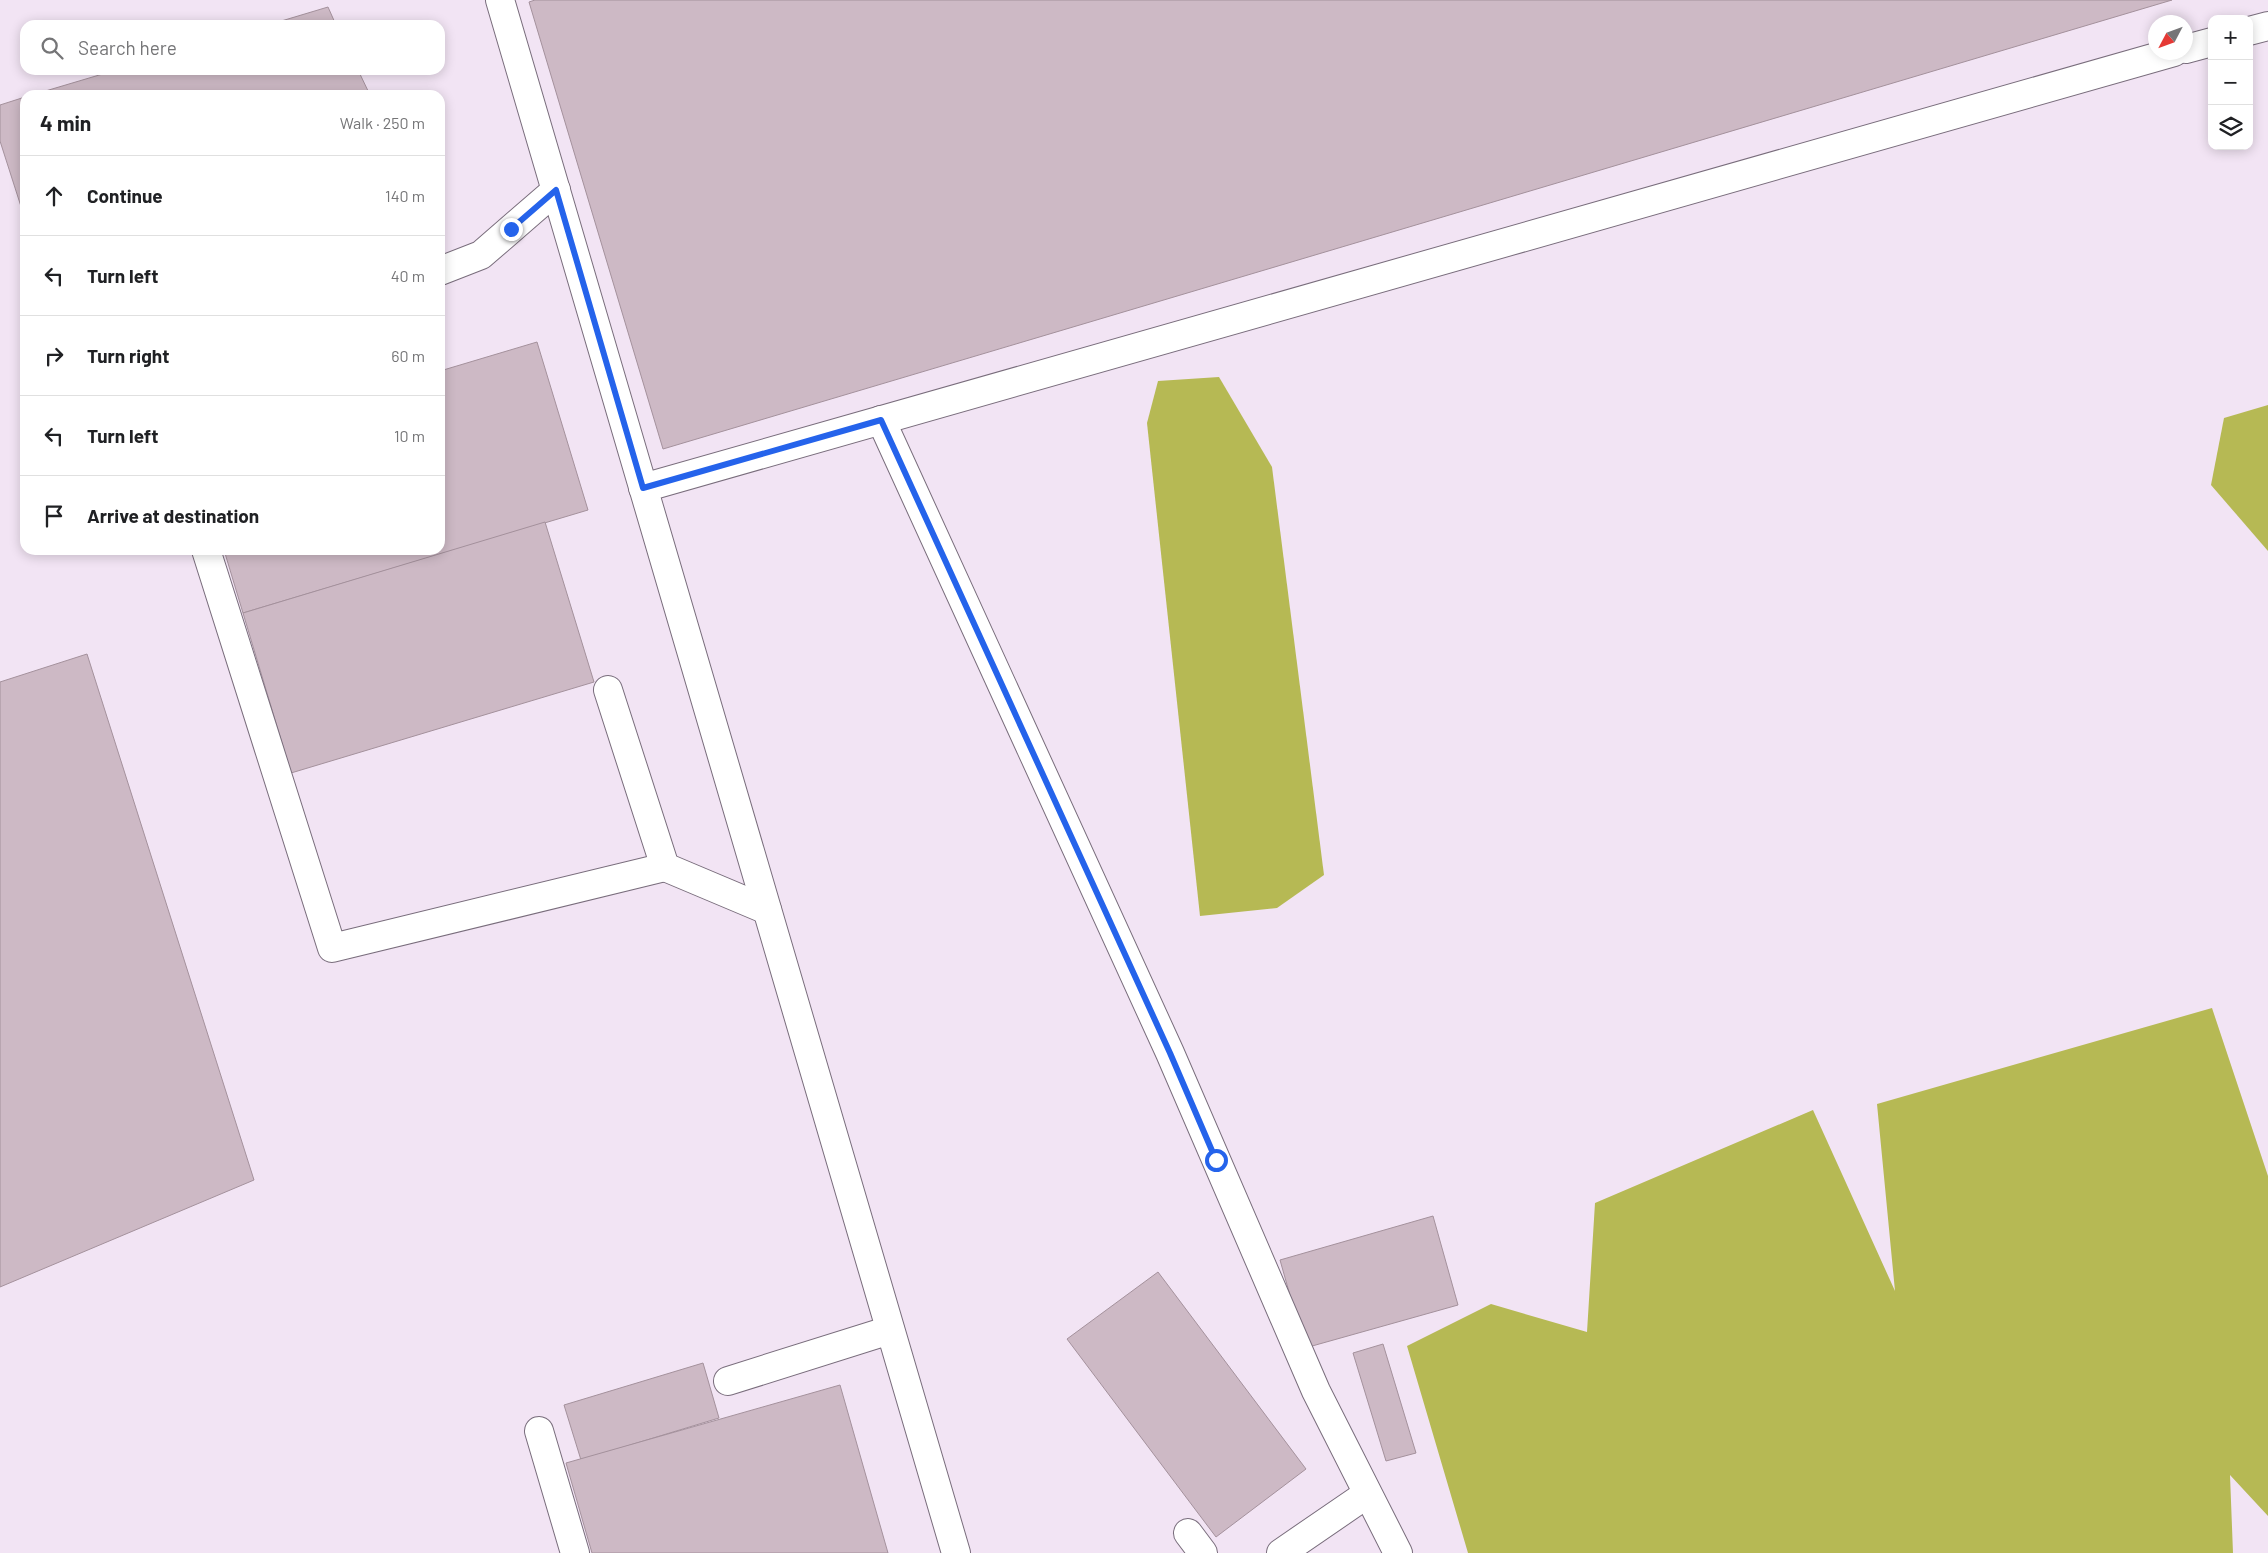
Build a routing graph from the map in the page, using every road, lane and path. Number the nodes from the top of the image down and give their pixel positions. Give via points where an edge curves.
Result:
1 (500, 0) edge
2 (2268, 26) edge
3 (2253, 30) edge
4 (2208, 43) edge
5 (2193, 47) edge
6 (2148, 59) edge
7 (556, 190) junction
8 (445, 269) edge
9 (881, 420) junction
10 (643, 488) junction
11 (208, 555) edge
12 (608, 690) dead end
13 (666, 867) junction
14 (767, 910) junction
15 (890, 1330) junction
16 (728, 1381) dead end
17 (539, 1431) dead end
18 (1367, 1494) junction
19 (575, 1553) edge
20 (956, 1553) edge
21 (1281, 1553) edge
22 (1398, 1553) edge

1 - 7 lane
2 - 3 lane
4 - 5 lane
6 - 9 lane
7 - 8 lane via 481,255
7 - 10 lane
9 - 10 lane
9 - 18 lane via 1170,1053 1316,1392
10 - 14 lane
11 - 13 lane via 332,948
12 - 13 lane
13 - 14 lane
14 - 15 lane
15 - 16 lane
15 - 20 lane
17 - 19 lane
18 - 21 lane
18 - 22 lane

